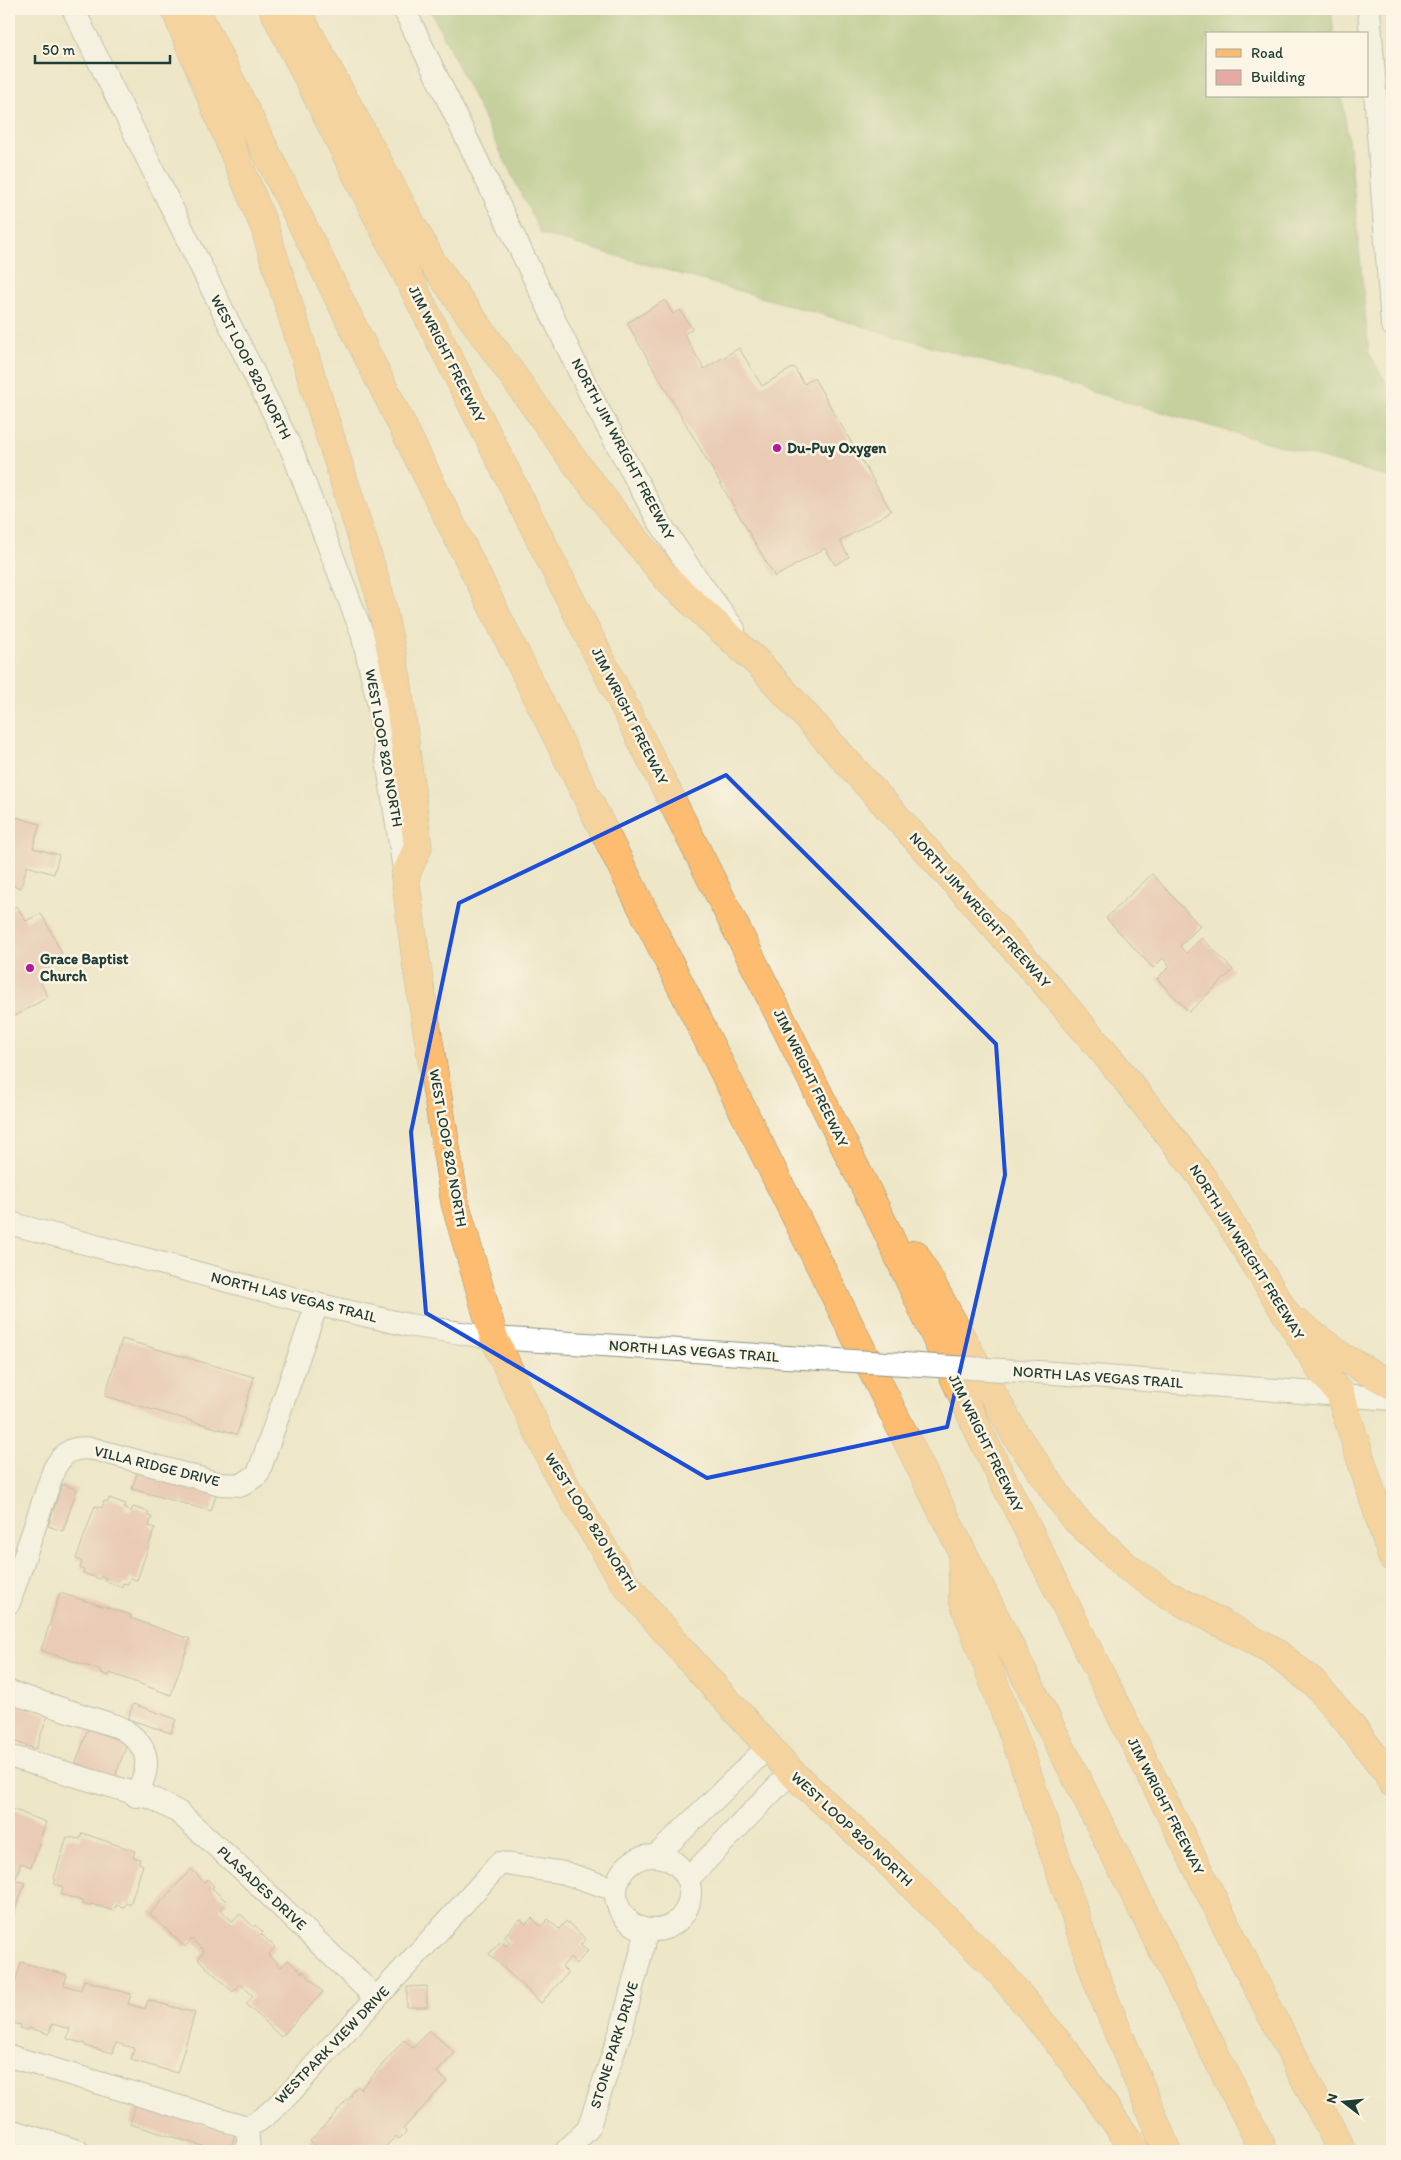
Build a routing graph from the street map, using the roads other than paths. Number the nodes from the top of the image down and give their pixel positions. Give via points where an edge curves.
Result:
1 (72, 9) edge
2 (175, 9) edge
3 (195, 9) edge
4 (273, 9) edge
5 (289, 9) edge
6 (404, 9) edge
7 (1370, 9) edge
8 (1392, 325) edge
9 (760, 666) junction
10 (405, 876) junction
11 (9, 1223) edge
12 (885, 1227) junction
13 (317, 1304) junction
14 (1288, 1316) junction
15 (494, 1338) junction
16 (1392, 1385) edge
17 (1340, 1394) junction
18 (1392, 1399) edge
19 (962, 1551) junction
20 (1392, 1556) edge
21 (9, 1603) edge
22 (9, 1692) edge
23 (768, 1747) junction
24 (9, 1756) edge
25 (791, 1772) junction
26 (1392, 1782) edge
27 (136, 1796) junction
28 (656, 1856) junction
29 (688, 1879) junction
30 (616, 1890) junction
31 (648, 1930) junction
32 (376, 1998) junction
33 (9, 2056) edge
34 (247, 2127) junction
35 (9, 2130) edge
36 (78, 2151) edge
37 (249, 2151) edge
38 (566, 2151) edge
39 (1136, 2151) edge
40 (1167, 2151) edge
41 (1264, 2151) edge
42 (1342, 2151) edge

1 - 10 street, WEST LOOP 820 NORTH via 291,448 362,633 378,702
2 - 10 main road via 264,226 379,592 397,679 418,847
3 - 19 main road
4 - 12 main road, JIM WRIGHT FREEWAY
5 - 9 main road via 301,19 432,262 571,456 670,581
6 - 9 street, NORTH JIM WRIGHT FREEWAY via 594,402 658,520
7 - 8 street
9 - 14 main road, NORTH JIM WRIGHT FREEWAY via 1034,970 1112,1063 1202,1176
10 - 15 main road, WEST LOOP 820 NORTH via 455,1204
11 - 13 street, NORTH LAS VEGAS TRAIL
12 - 26 main road via 910,1244 1015,1434 1072,1516 1126,1566 1163,1592 1275,1652 1313,1682 1348,1722
12 - 42 main road, JIM WRIGHT FREEWAY via 980,1434
13 - 15 street, NORTH LAS VEGAS TRAIL via 408,1325
13 - 21 street, VILLA RIDGE DRIVE via 258,1474 242,1485 220,1484 94,1449 71,1449 54,1469
14 - 16 main road via 1344,1358
14 - 17 main road, NORTH JIM WRIGHT FREEWAY
15 - 17 street, NORTH LAS VEGAS TRAIL, bridge
15 - 23 main road, WEST LOOP 820 NORTH via 557,1472 624,1582
17 - 18 street, NORTH LAS VEGAS TRAIL
17 - 20 main road, NORTH JIM WRIGHT FREEWAY
19 - 40 main road via 963,1600 1098,1983
19 - 41 main road
22 - 27 street via 119,1727 131,1734 146,1752 143,1782
23 - 25 main road, WEST LOOP 820 NORTH
23 - 28 street
24 - 27 street, PLASADES DRIVE
25 - 29 street
25 - 39 main road, WEST LOOP 820 NORTH via 1000,1972 1065,2051
27 - 32 street, PLASADES DRIVE via 154,1799 178,1812
28 - 29 street via 675,1863
28 - 30 street via 634,1861 625,1869
29 - 31 street via 690,1901 682,1916 669,1927
30 - 31 street via 621,1912 637,1927
30 - 32 street, WESTPARK VIEW DRIVE via 564,1873 500,1863
31 - 38 street, STONE PARK DRIVE via 622,2027 588,2129
32 - 34 street, WESTPARK VIEW DRIVE via 288,2094 256,2123
33 - 34 street
34 - 37 street
35 - 36 street

